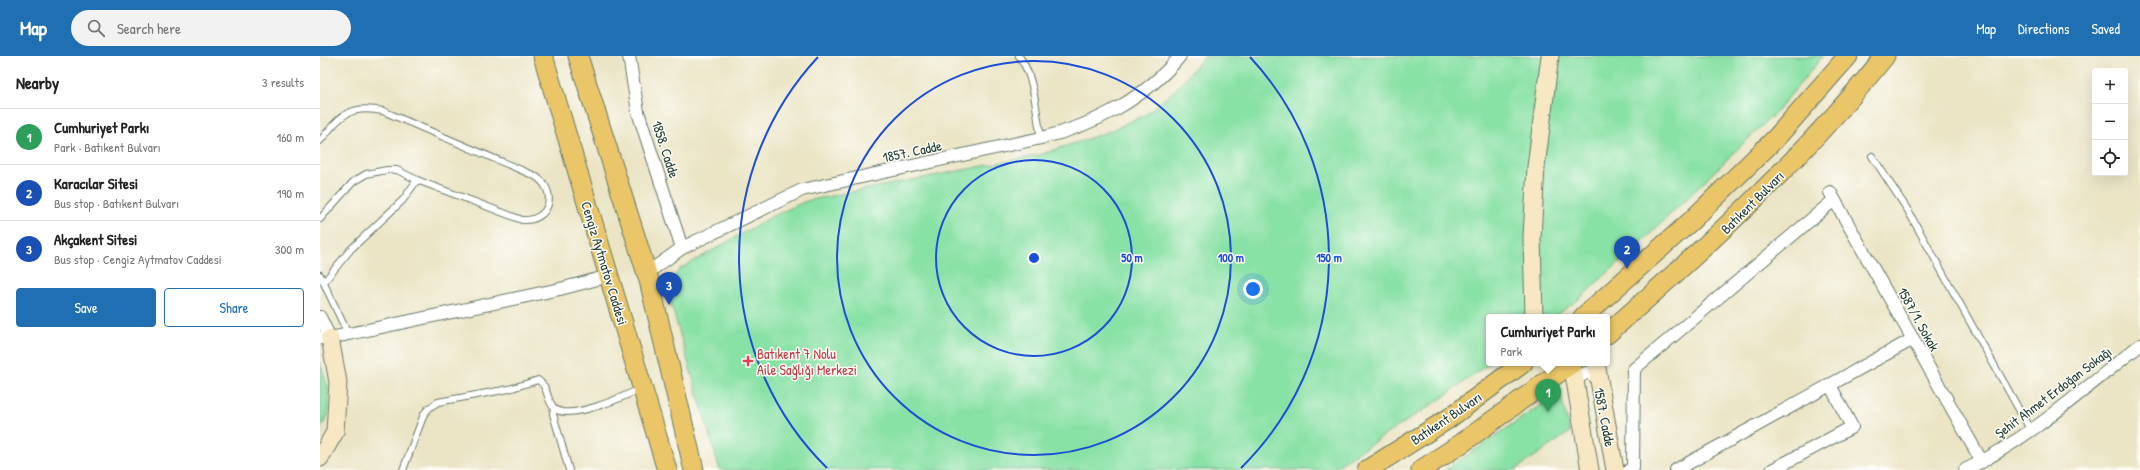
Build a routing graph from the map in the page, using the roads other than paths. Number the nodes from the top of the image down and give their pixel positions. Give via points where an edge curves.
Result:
1 (543, 56) edge
2 (578, 56) edge
3 (629, 56) edge
4 (1019, 56) edge
5 (1180, 56) edge
6 (1550, 56) edge
7 (1848, 56) edge
8 (1885, 56) edge
9 (1041, 138) junction
10 (320, 141) edge
11 (1872, 156) dead end
12 (417, 180) junction
13 (320, 219) edge
14 (682, 248) junction
15 (647, 274) junction
16 (320, 275) edge
17 (609, 276) junction
18 (324, 282) junction
19 (1534, 314) edge
20 (1585, 314) edge
21 (320, 317) edge
22 (1610, 331) edge
23 (348, 334) junction
24 (325, 338) edge
25 (1913, 339) junction
26 (2140, 345) edge
27 (1519, 366) edge
28 (1568, 366) edge
29 (1572, 366) edge
30 (1596, 366) edge
31 (1599, 383) junction
32 (1830, 385) junction
33 (642, 387) junction
34 (1576, 387) junction
35 (554, 408) junction
36 (2031, 431) junction
37 (320, 458) edge
38 (1982, 462) junction
39 (1633, 469) edge
40 (403, 470) edge
41 (569, 470) edge
42 (667, 470) edge
43 (694, 470) edge
44 (1367, 470) edge
45 (1421, 470) edge
46 (1590, 470) edge
47 (1615, 470) edge
48 (1676, 470) edge
49 (1772, 470) edge
50 (1965, 470) edge

1 - 17 main road, Cengiz Aytmatov Caddesi
2 - 15 main road
3 - 14 street, 1858. Cadde via 638,112
4 - 9 lane via 1025,63 1030,81
5 - 9 street, 1857. Cadde via 1158,80 1122,105 1068,130
6 - 19 main road via 1536,167 1532,245
7 - 20 main road, Batıkent Bulvarı via 1776,138 1691,221
8 - 22 main road, Batıkent Bulvarı via 1797,158 1709,244
9 - 14 street, 1857. Cadde via 802,190
10 - 12 lane via 344,114 367,109 383,111 535,176 548,188 549,200 540,216 522,220
11 - 36 lane via 1907,209
12 - 13 lane via 397,170 366,174 347,188
12 - 18 lane via 403,200 351,249
14 - 15 street, 1857. Cadde
15 - 43 main road
16 - 18 lane
17 - 23 street via 560,289
17 - 33 main road, Cengiz Aytmatov Caddesi
18 - 23 lane
21 - 24 street
23 - 24 street
24 - 37 main road via 338,382 335,432
25 - 32 street
25 - 38 street, 1587/1. Sokak
25 - 39 street, 1587/1. Sokak via 1832,196 1634,370
26 - 36 street, Şehit Ahmet Erdoğan Sokağı
27 - 44 main road, Batıkent Bulvarı via 1448,419
28 - 45 main road, Batıkent Bulvarı
29 - 34 main road, 1587. Cadde
30 - 31 main road, 1587. Cadde
31 - 34 street via 1594,375 1586,373 1579,377
31 - 47 main road, 1587. Cadde
32 - 48 street
32 - 49 street via 1852,427
33 - 35 lane via 592,408 562,412
33 - 42 main road, Cengiz Aytmatov Caddesi
34 - 46 main road, 1587. Cadde
35 - 40 lane via 545,387 538,380 509,390 438,402 424,414
35 - 41 lane via 553,414
36 - 38 street, Şehit Ahmet Erdoğan Sokağı
38 - 50 street, Şehit Ahmet Erdoğan Sokağı

